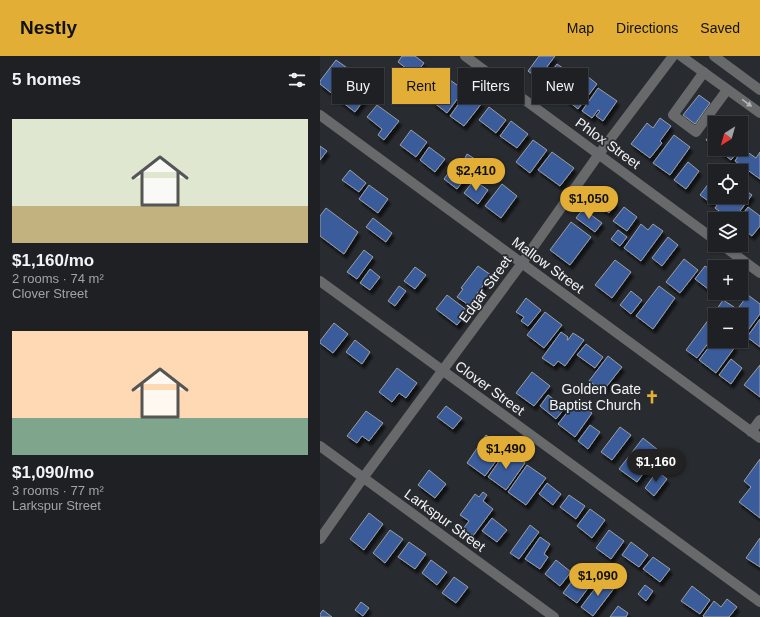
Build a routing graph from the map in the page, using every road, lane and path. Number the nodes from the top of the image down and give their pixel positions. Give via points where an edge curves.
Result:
1 (465, 56) edge
2 (673, 56) edge
3 (681, 56) edge
4 (714, 56) edge
5 (704, 72) junction
6 (727, 90) junction
7 (760, 90) edge
8 (760, 113) edge
9 (320, 115) edge
10 (599, 154) junction
11 (708, 235) edge
12 (732, 252) edge
13 (522, 263) junction
14 (760, 273) edge
15 (320, 281) edge
16 (442, 370) junction
17 (760, 420) edge
18 (751, 432) junction
19 (760, 438) edge
20 (320, 446) edge
21 (363, 478) junction
22 (320, 539) edge
23 (760, 602) edge
24 (554, 617) edge

1 - 10 street, Phlox Street
2 - 10 street, Edgar Street
3 - 5 street
4 - 7 street
5 - 6 street
5 - 6 street via 673,115 696,132
6 -> 8 street
9 - 13 street, Mallow Street
10 - 11 street, Phlox Street
10 - 13 street, Edgar Street
12 - 14 street
13 - 16 street, Edgar Street
13 - 18 street, Mallow Street
15 - 16 street, Clover Street
16 - 21 street, Edgar Street
16 - 23 street, Clover Street
17 - 18 street
18 - 19 street, Mallow Street
20 - 21 street, Larkspur Street
21 - 22 street, Edgar Street
21 - 24 street, Larkspur Street

